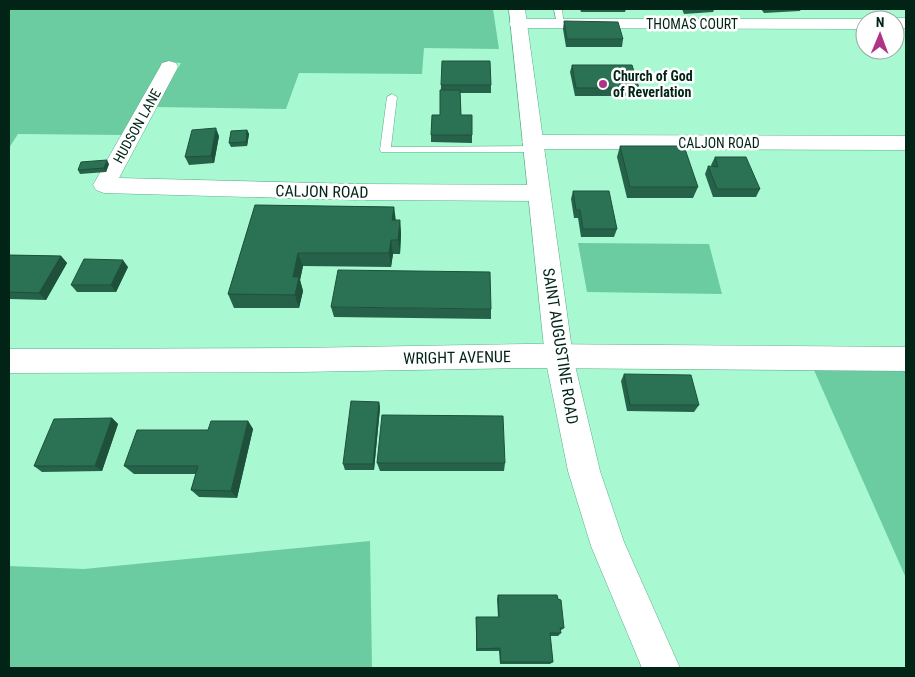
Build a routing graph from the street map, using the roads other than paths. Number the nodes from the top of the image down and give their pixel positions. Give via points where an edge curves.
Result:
1 (517, 16) edge
2 (559, 16) edge
3 (855, 24) edge
4 (169, 67) dead end
5 (392, 97) dead end
6 (906, 143) edge
7 (533, 146) junction
8 (104, 185) joint
9 (539, 193) junction
10 (559, 356) junction
11 (906, 359) edge
12 (9, 361) edge
13 (661, 668) edge

1 - 2 street, THOMAS COURT
1 - 7 street, SAINT AUGUSTINE ROAD
2 - 3 street, THOMAS COURT
4 - 8 street, HUDSON LANE
5 - 7 lane via 385,150
6 - 7 street, CALJON ROAD
7 - 9 street, SAINT AUGUSTINE ROAD
8 - 9 street, CALJON ROAD
9 - 10 street, SAINT AUGUSTINE ROAD
10 - 11 street, WRIGHT AVENUE
10 - 12 street, WRIGHT AVENUE
10 - 13 street, SAINT AUGUSTINE ROAD via 584,471 608,546

